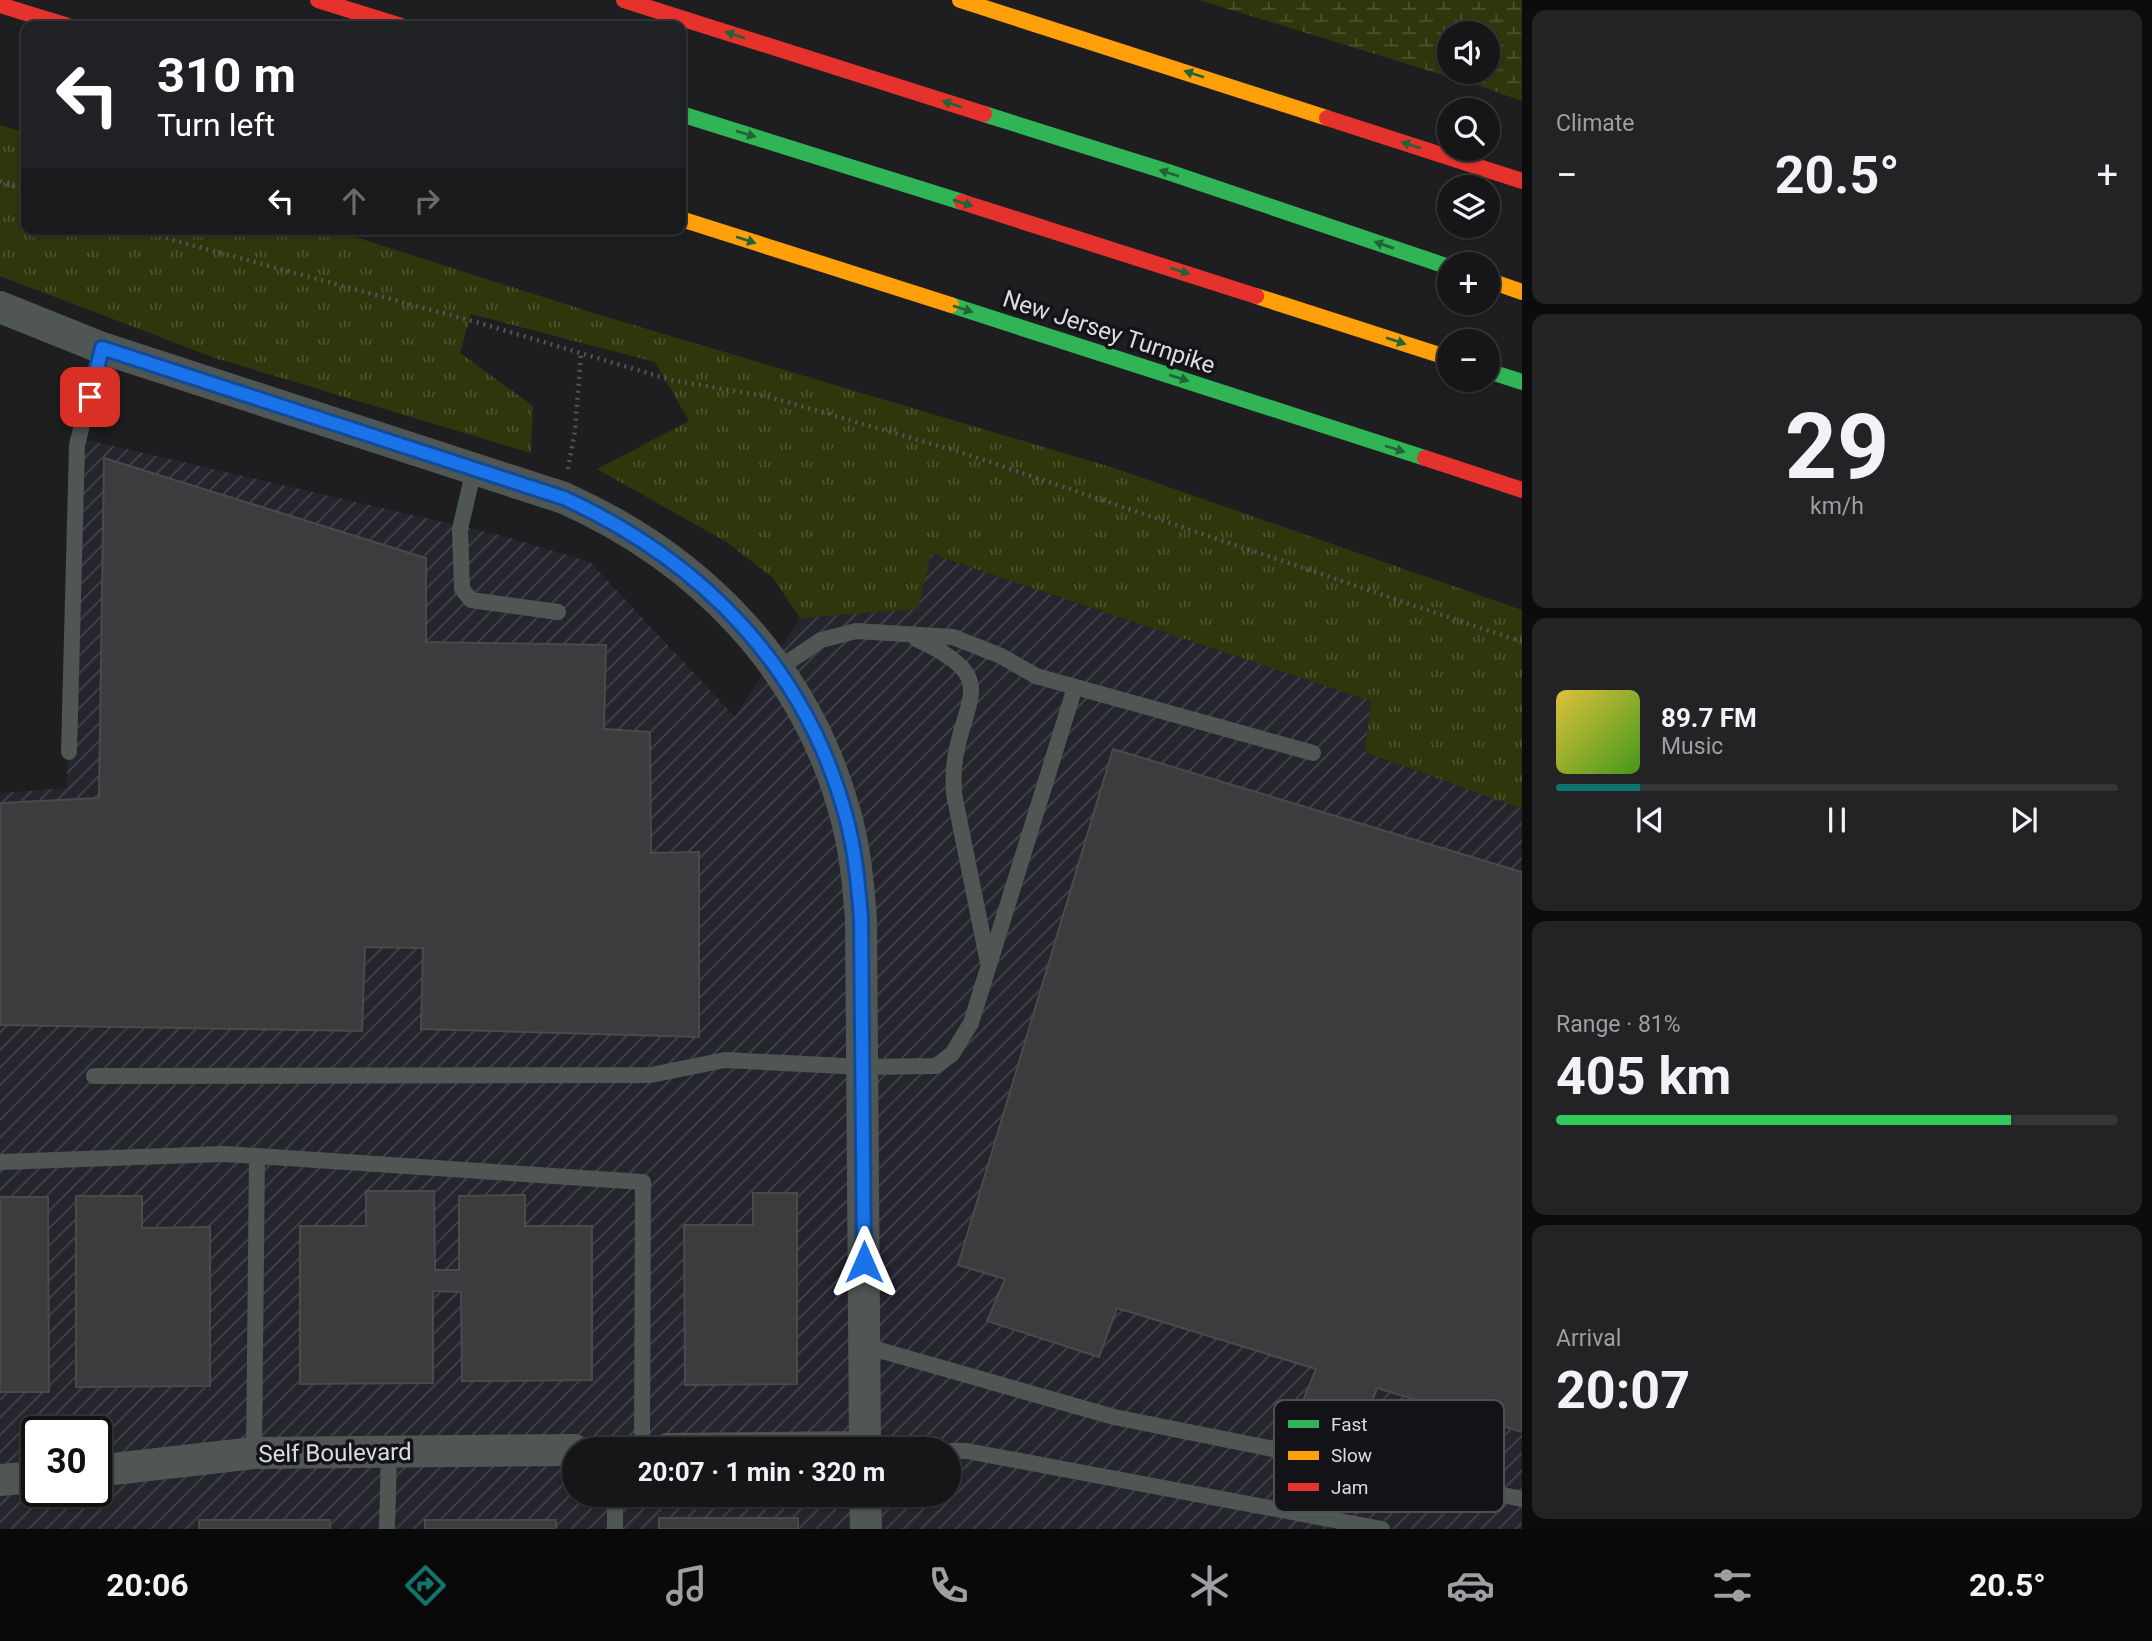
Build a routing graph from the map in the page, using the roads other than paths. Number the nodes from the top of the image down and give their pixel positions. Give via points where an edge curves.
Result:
1 (318, 0) edge
2 (624, 0) edge
3 (960, 0) edge
4 (0, 5) edge
5 (52, 21) edge
6 (385, 21) edge
7 (686, 116) edge
8 (1522, 181) edge
9 (686, 221) edge
10 (1437, 263) edge
11 (1500, 284) edge
12 (1522, 292) edge
13 (0, 307) edge
14 (102, 348) junction
15 (1437, 354) edge
16 (1500, 375) edge
17 (1522, 382) edge
18 (474, 469) junction
19 (1522, 490) edge
20 (558, 612) dead end
21 (907, 635) junction
22 (778, 669) junction
23 (1075, 687) junction
24 (69, 752) dead end
25 (1313, 753) dead end
26 (989, 965) junction
27 (863, 1067) junction
28 (94, 1076) dead end
29 (257, 1156) junction
30 (0, 1163) edge
31 (864, 1346) junction
32 (642, 1437) edge
33 (865, 1437) edge
34 (1274, 1449) edge
35 (562, 1450) edge
36 (961, 1451) edge
37 (388, 1452) junction
38 (254, 1453) junction
39 (112, 1469) edge
40 (21, 1478) edge
41 (0, 1480) edge
42 (1504, 1495) edge
43 (1522, 1499) edge
44 (615, 1507) edge
45 (865, 1507) edge
46 (1274, 1509) edge
47 (1292, 1512) edge
48 (387, 1529) edge
49 (615, 1529) edge
50 (866, 1529) edge
51 (1382, 1529) edge

1 - 6 highway
10 -> 2 highway via 1168,172
8 -> 3 highway
4 - 5 highway
7 -> 15 highway
9 -> 19 highway, New Jersey Turnpike
11 - 12 highway
13 - 14 street
14 - 18 street
14 - 24 lane via 77,445
16 - 17 highway
18 - 20 lane via 460,529 461,589 471,600
18 - 22 street via 564,498 616,523 700,582
21 - 22 lane via 856,631 832,637
21 - 23 lane via 953,637 1035,676
21 - 26 lane via 932,646 964,670 972,685 954,766 954,794
22 - 27 street via 825,756 846,815 861,918
23 - 25 lane
23 - 26 lane
26 - 27 lane via 971,1023 952,1054 936,1066
27 - 28 lane via 725,1060 651,1075
27 - 31 street
29 - 30 lane
29 - 32 lane via 643,1182
29 - 38 lane
31 - 33 street
31 - 34 lane via 1114,1417
35 - 37 street, Self Boulevard
36 - 46 lane
37 - 38 street, Self Boulevard
37 - 48 lane
38 - 39 street, Self Boulevard
40 - 41 street
42 - 43 lane
44 - 49 lane
45 - 50 street
47 - 51 lane

